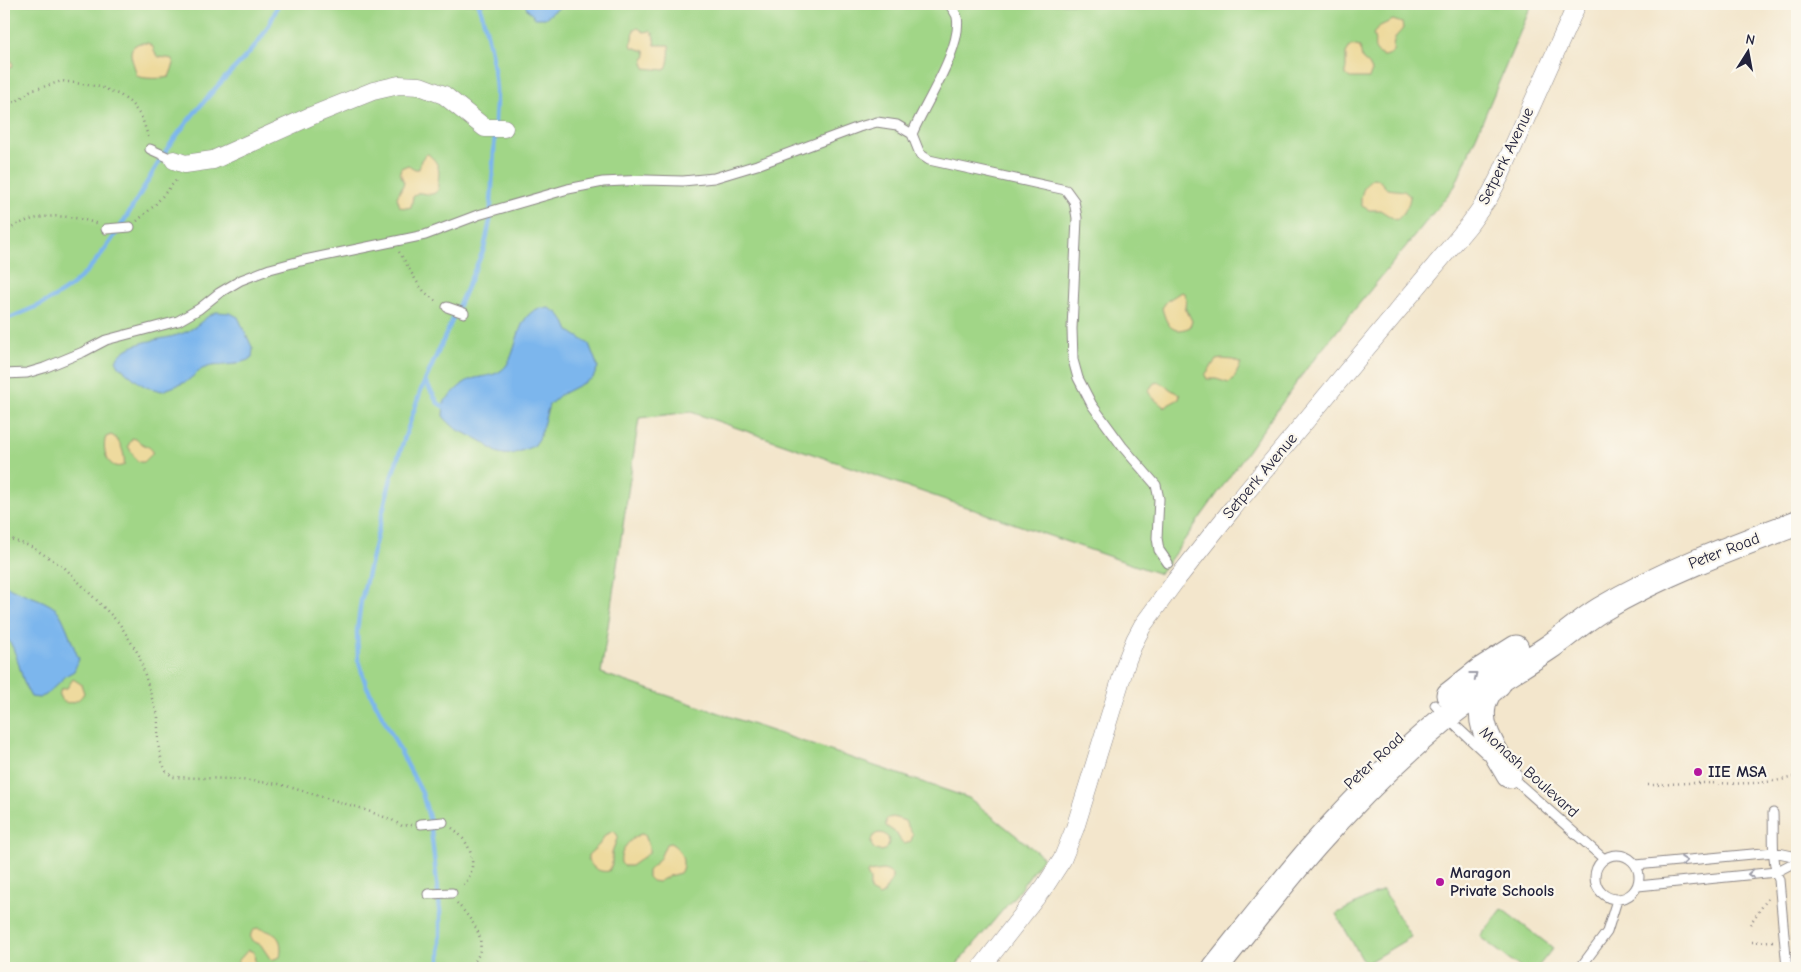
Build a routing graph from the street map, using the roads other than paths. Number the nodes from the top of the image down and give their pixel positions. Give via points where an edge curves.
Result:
1 (949, 4) edge
2 (1577, 4) edge
3 (504, 128) dead end
4 (912, 134) junction
5 (153, 150) road end
6 (174, 160) joint
7 (130, 227) road end
8 (107, 229) road end
9 (443, 305) road end
10 (464, 313) dead end
11 (4, 374) edge
12 (1797, 523) edge
13 (1168, 562) dead end
14 (1599, 611) junction
15 (1512, 670) junction
16 (1441, 711) junction
17 (1509, 775) junction
18 (1773, 813) dead end
19 (442, 822) road end
20 (421, 824) dead end
21 (1774, 852) junction
22 (1797, 857) edge
23 (1604, 859) junction
24 (1797, 861) edge
25 (1636, 865) junction
26 (1776, 872) junction
27 (1638, 886) junction
28 (450, 893) road end
29 (428, 894) dead end
30 (1617, 900) junction
31 (981, 968) edge
32 (1198, 968) edge
33 (1215, 968) edge
34 (1580, 968) edge
35 (1787, 968) edge

1 - 4 lane via 957,16 958,28 951,55
2 - 31 street, Setperk Avenue via 1489,197 1233,508 1143,625 1127,660 1066,852 1046,886
3 - 6 street via 485,128 444,95 420,86 400,84 373,91 311,116 213,160 185,164
4 - 11 lane via 896,124 877,122 714,178 603,182 568,188 425,235 270,269 241,280 178,321 106,340 44,368
4 - 13 lane via 920,154 929,160 1066,190 1074,200 1077,237 1073,360 1092,405 1156,485 1159,499 1157,538 1159,550
5 - 6 lane
7 - 8 lane
9 - 10 lane
12 - 14 main road, Peter Road via 1673,572
14 - 15 main road, Peter Road
16 -> 14 main road, Peter Road via 1481,670 1508,652
15 - 16 main road, Peter Road
15 - 17 main road via 1487,695 1482,721 1484,732
16 - 17 lane, Monash Boulevard
16 - 32 main road, Peter Road via 1345,787
16 - 33 main road, Peter Road via 1315,845
17 - 23 lane, Monash Boulevard
18 - 21 lane
19 - 20 lane
21 - 22 lane
25 -> 21 lane
21 - 26 lane
23 - 25 lane via 1622,856
23 - 30 lane via 1595,870 1595,884 1603,896
24 - 26 lane
25 - 27 lane
26 -> 27 lane
26 - 35 lane
27 - 30 lane via 1629,896
28 - 29 lane
30 - 34 lane via 1607,932

